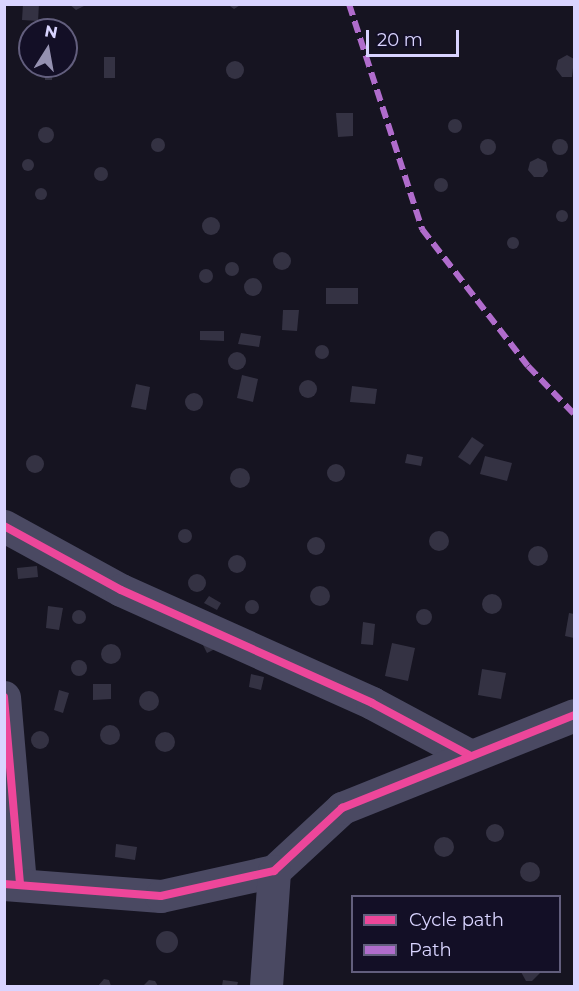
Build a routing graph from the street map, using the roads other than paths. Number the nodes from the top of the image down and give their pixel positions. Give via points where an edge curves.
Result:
1 (4, 526) edge
2 (4, 697) edge
3 (574, 715) edge
4 (469, 755) junction
5 (274, 870) junction
6 (12, 884) edge
7 (266, 987) edge

1 - 4 street via 121,590 362,698
2 - 6 street
3 - 4 street
4 - 5 street via 342,808
5 - 6 street via 160,896
5 - 7 street

